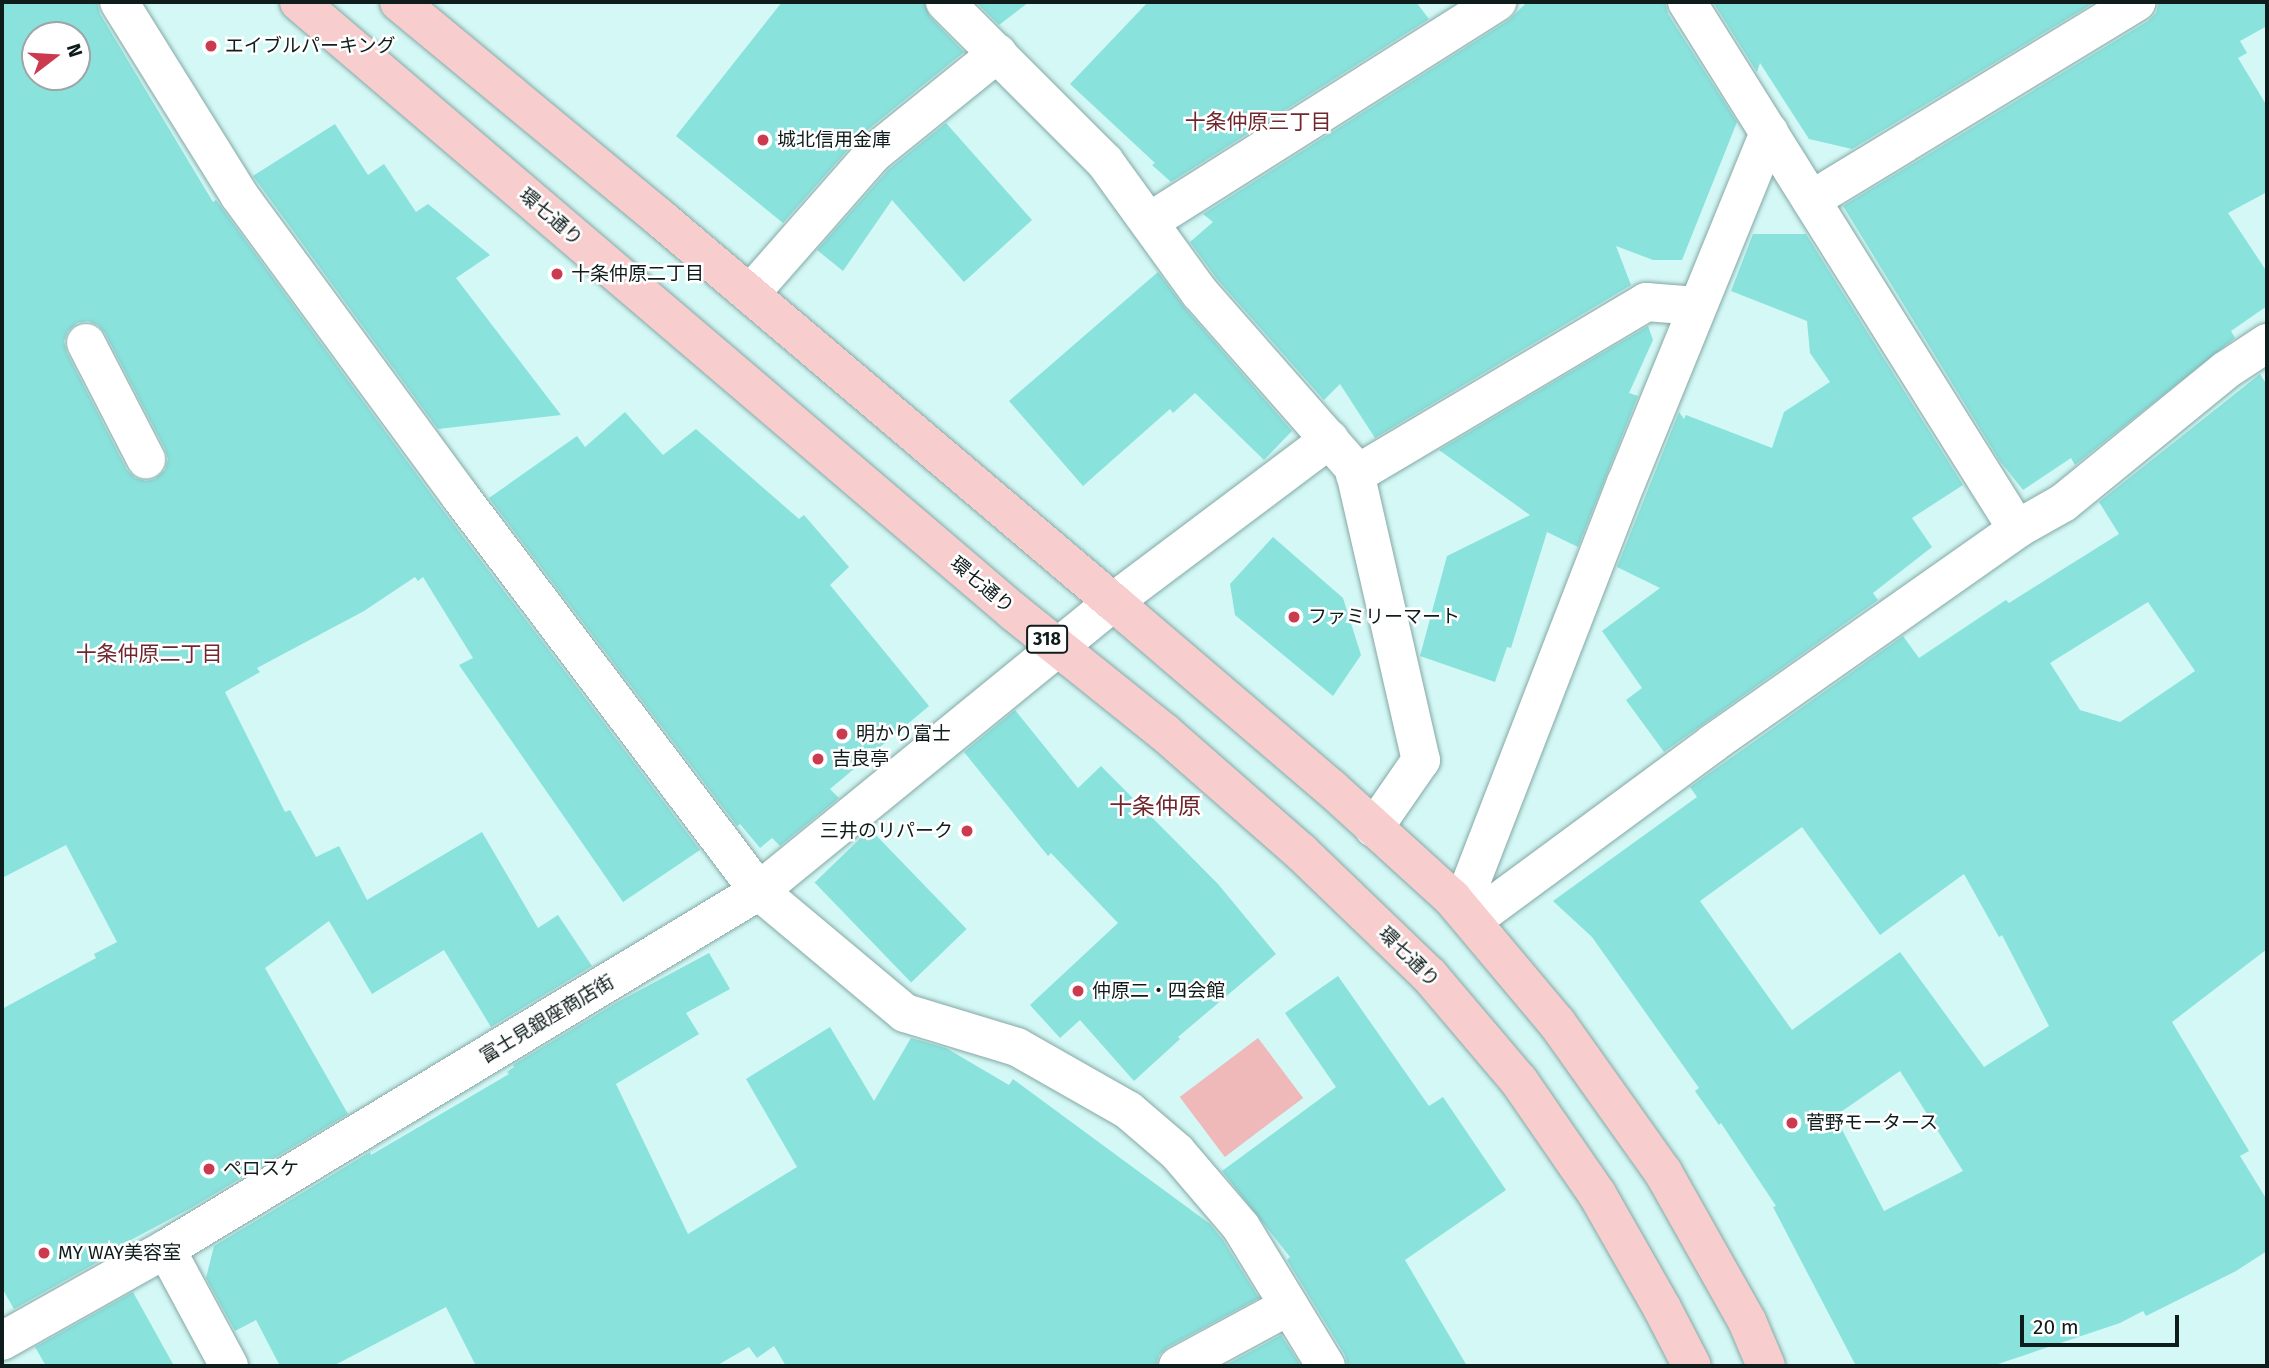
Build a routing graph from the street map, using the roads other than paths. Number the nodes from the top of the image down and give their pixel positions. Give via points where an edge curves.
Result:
1 (119, 2) edge
2 (299, 2) edge
3 (399, 2) edge
4 (944, 2) edge
5 (1497, 2) edge
6 (1687, 2) edge
7 (2137, 2) edge
8 (998, 53) junction
9 (1769, 132) junction
10 (1811, 200) junction
11 (1149, 222) junction
12 (750, 294) junction
13 (1697, 306) junction
14 (86, 343) dead end
15 (2267, 343) edge
16 (1330, 439) junction
17 (146, 458) dead end
18 (1355, 475) junction
19 (2017, 529) junction
20 (1113, 602) junction
21 (1057, 647) junction
22 (1374, 828) junction
23 (759, 891) junction
24 (1466, 914) junction
25 (166, 1249) junction
26 (1290, 1306) junction
27 (2, 1341) edge
28 (229, 1366) edge
29 (1178, 1366) edge
30 (1326, 1366) edge
31 (1692, 1366) edge
32 (1766, 1366) edge

1 - 23 street via 239,195 452,486
2 - 21 main road, 環七通り / 318
3 - 12 main road
4 - 8 street
5 - 11 street
6 - 9 street
7 - 10 street
8 - 11 street via 1105,162
8 - 12 street via 874,153
9 - 10 street
9 - 13 street
10 - 19 street
11 - 16 street via 1200,293
12 - 20 main road
13 - 18 street via 1646,302
13 - 24 street
14 - 17 street
15 - 19 street via 2226,370 2063,503
16 - 18 street
16 - 20 street, 富士見銀座商店街
18 - 22 street via 1421,760
19 - 24 street
20 - 21 street, 富士見銀座商店街
20 - 22 main road
21 - 23 street, 富士見銀座商店街
21 - 31 main road, 環七通り / 318 via 1165,733 1301,852 1429,975 1519,1081 1597,1194
22 - 24 main road
23 - 25 street, 富士見銀座商店街
23 - 26 street via 905,1013 1017,1047 1128,1110 1177,1153 1241,1227
24 - 32 main road via 1557,1023 1662,1172 1747,1321
25 - 27 street, 富士見銀座商店街
25 - 28 street
26 - 29 street
26 - 30 street

